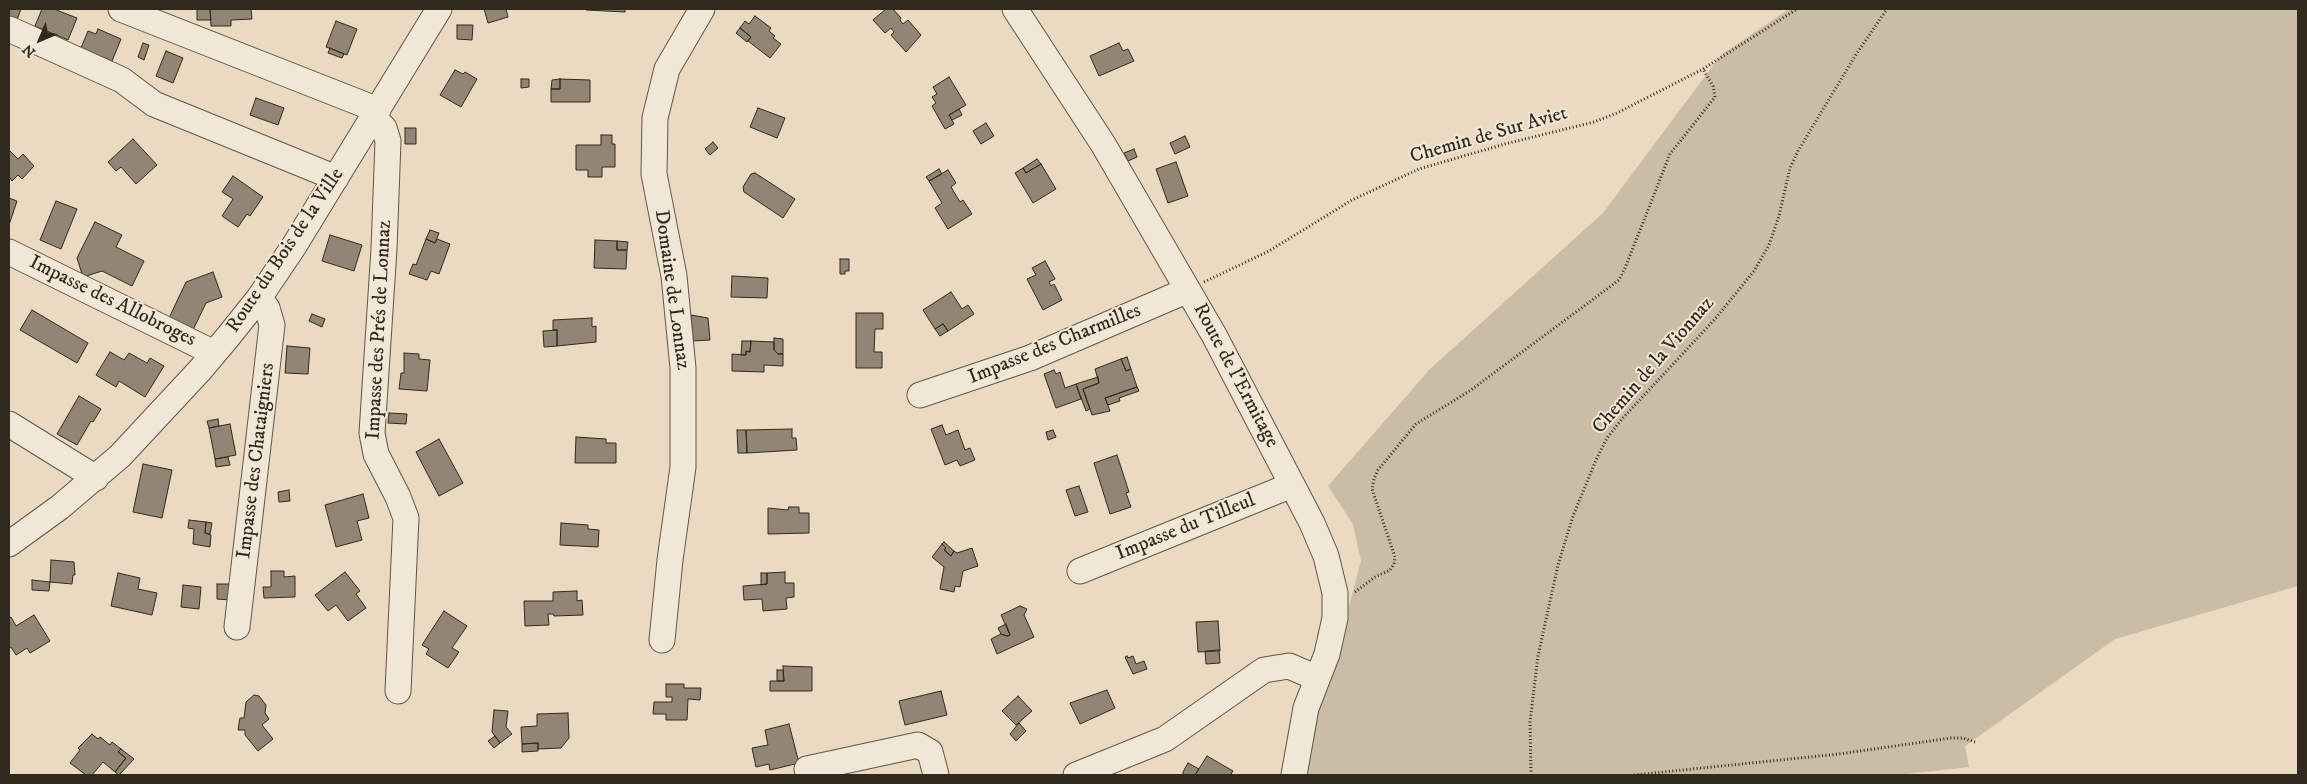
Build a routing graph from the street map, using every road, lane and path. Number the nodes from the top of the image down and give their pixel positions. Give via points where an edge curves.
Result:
1 (121, 9) edge
2 (439, 9) edge
3 (702, 9) edge
4 (1015, 9) edge
5 (1797, 9) edge
6 (1888, 9) edge
7 (9, 28) edge
8 (1703, 69) junction
9 (376, 114) junction
10 (336, 178) junction
11 (9, 252) edge
12 (1188, 290) junction
13 (259, 298) junction
14 (214, 353) junction
15 (920, 395) dead end
16 (9, 424) edge
17 (96, 478) junction
18 (1290, 480) junction
19 (13, 535) edge
20 (1083, 562) dead end
21 (1336, 605) junction
22 (237, 627) dead end
23 (662, 640) dead end
24 (1317, 678) junction
25 (398, 691) dead end
26 (1975, 742) dead end
27 (808, 769) dead end
28 (936, 775) edge
29 (1076, 775) edge
30 (1294, 775) edge
31 (1531, 775) edge
32 (1634, 775) edge

1 - 9 street
2 - 9 street, Route du Bois de la Ville
3 - 23 street, Domaine de Lonnaz via 667,69 655,118 654,174 674,276 684,368 683,467
4 - 12 street, Route de l'Ermitage via 1103,144
5 - 8 path, Chemin de Sur Aviet
6 - 31 path, Chemin de la Vionnaz via 1855,56 1798,151 1790,168 1779,216 1754,271 1715,319 1622,419 1596,460 1573,516 1558,565 1540,646 1530,722
7 - 10 street via 122,80 154,104
8 - 12 path, Chemin de Sur Aviet via 1594,122 1505,144 1410,173 1352,200 1254,259
8 - 21 path via 1713,86 1715,98 1670,154 1619,280 1471,390 1416,424 1404,436 1378,470 1372,489 1395,557 1394,564 1390,570
9 - 10 street, Route du Bois de la Ville
9 - 25 street, Impasse des Prés de Lonnaz via 388,141 372,433 376,454 406,518
10 - 13 street, Route du Bois de la Ville
11 - 14 street, Impasse des Allobroges
12 - 15 street, Impasse des Charmilles via 1030,358
12 - 18 street, Route de l'Ermitage
13 - 14 street, Route du Bois de la Ville
13 - 22 street, Impasse des Chataigniers via 268,308 272,325
14 - 17 street, Route du Bois de la Ville via 148,428
16 - 17 street
17 - 19 street, Route du Bois de la Ville
18 - 20 street
18 - 21 street, Route de l'Ermitage via 1326,556
21 - 24 street, Route de l'Ermitage via 1330,642
24 - 29 street via 1288,666 1264,670 1165,739
24 - 30 street, Route de l'Ermitage via 1306,708
26 - 32 path via 1950,738 1839,754
27 - 28 street via 918,745 930,752

